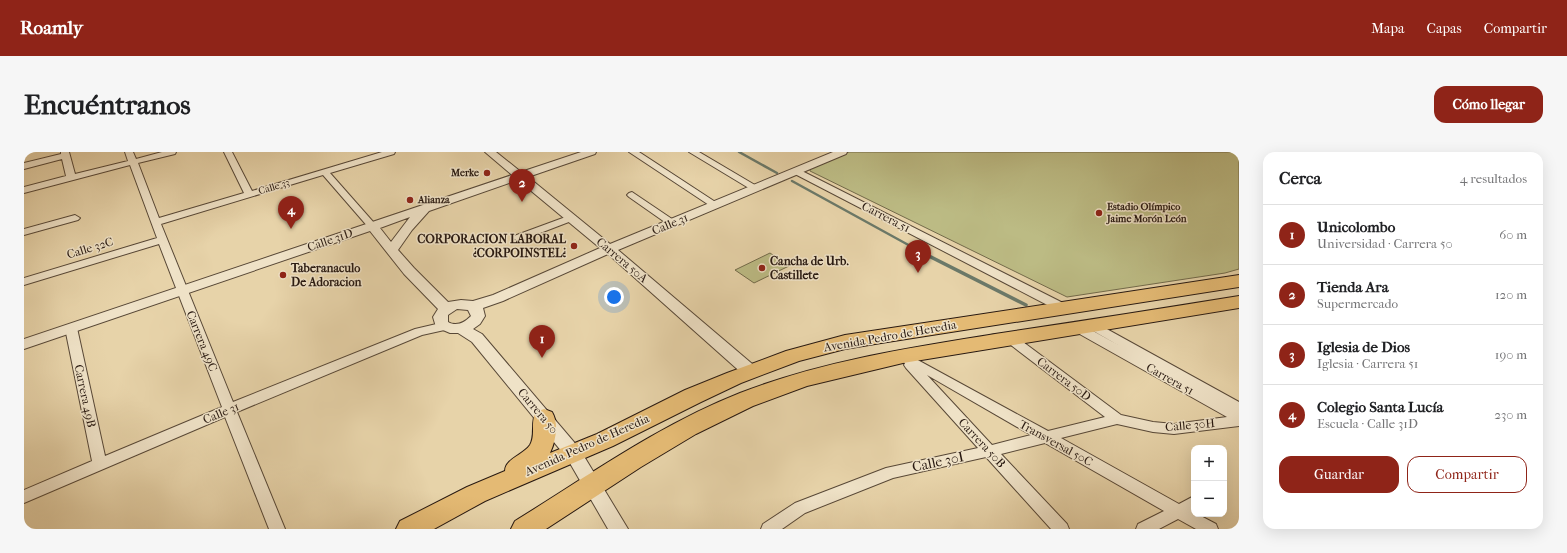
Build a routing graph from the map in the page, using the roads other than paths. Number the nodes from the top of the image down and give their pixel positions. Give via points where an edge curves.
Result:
1 (129, 152) edge
2 (172, 152) edge
3 (228, 152) edge
4 (391, 152) edge
5 (490, 152) edge
6 (591, 152) edge
7 (633, 152) edge
8 (693, 152) edge
9 (842, 152) edge
10 (65, 154) edge
11 (133, 162) junction
12 (24, 166) edge
13 (796, 171) junction
14 (325, 172) junction
15 (520, 176) junction
16 (71, 178) junction
17 (755, 188) junction
18 (24, 190) edge
19 (249, 194) junction
20 (632, 195) dead end
21 (715, 205) junction
22 (426, 208) junction
23 (75, 218) dead end
24 (571, 218) junction
25 (157, 222) junction
26 (672, 223) junction
27 (372, 226) junction
28 (24, 232) edge
29 (518, 238) dead end
30 (163, 239) junction
31 (609, 249) junction
32 (392, 250) junction
33 (1239, 281) edge
34 (24, 282) edge
35 (182, 290) junction
36 (1239, 302) edge
37 (1061, 307) junction
38 (444, 312) junction
39 (476, 313) junction
40 (71, 328) junction
41 (460, 328) junction
42 (1087, 328) junction
43 (477, 338) junction
44 (1011, 339) junction
45 (24, 344) edge
46 (903, 356) junction
47 (751, 372) junction
48 (1239, 408) edge
49 (230, 409) junction
50 (544, 418) junction
51 (1117, 419) junction
52 (1239, 419) edge
53 (1044, 437) junction
54 (989, 451) junction
55 (573, 453) junction
56 (100, 464) junction
57 (593, 486) junction
58 (476, 494) junction
59 (24, 497) edge
60 (1191, 504) edge
61 (1178, 511) junction
62 (277, 529) edge
63 (409, 529) edge
64 (524, 529) edge
65 (618, 529) edge
66 (769, 529) edge
67 (1061, 529) edge
68 (1144, 529) edge
69 (1210, 529) edge

1 - 11 street, Carrera 49C
2 - 11 street
3 - 19 street
4 - 14 street, Calle 33
5 - 15 street, Carrera 50A
6 - 15 street, Calle 31D
7 - 21 street
8 - 17 street
9 - 13 street, Calle 31
10 - 12 street
10 - 16 street
11 - 16 street
11 - 25 street, Carrera 49C
13 - 17 street, Calle 31
13 - 37 street, Carrera 51
14 - 19 street, Calle 33
14 - 27 street
15 - 22 street, Calle 31D
15 - 24 street, Carrera 50A
16 - 18 street
17 - 21 street, Calle 31
19 - 25 street, Calle 33
20 - 26 street
21 - 26 street, Calle 31
22 - 27 street, Calle 31D
22 - 32 street via 407,228
23 - 28 street
24 - 29 street
24 - 31 street, Carrera 50A
25 - 30 street, Carrera 49C
26 - 31 street, Calle 31
27 - 32 street
27 - 35 street, Calle 31D
30 - 34 street, Calle 32C
30 - 35 street, Carrera 49C
31 - 39 street, Calle 31 via 498,298
31 - 47 street, Carrera 50A
32 - 38 street
33 - 37 highway, Avenida Pedro de Heredia
35 - 40 street, Calle 31D
35 - 49 street, Carrera 49C
36 - 42 highway, Avenida Pedro de Heredia
37 - 47 highway, Avenida Pedro de Heredia via 845,342 793,356
38 - 39 street via 464,304
38 - 41 street via 452,329
38 - 49 street, Calle 31 via 419,332
39 - 41 street, Calle 31 via 470,325
39 - 43 street
40 - 45 street, Calle 31D
40 - 56 street, Carrera 49B
41 - 43 street, Carrera 50
42 - 44 highway, Avenida Pedro de Heredia
42 - 48 street, Carrera 51
42 - 52 street, Carrera 51
43 - 50 street, Carrera 50
44 - 46 highway, Avenida Pedro de Heredia
44 - 51 street, Carrera 50D
46 - 53 street, Transversal 50C
46 - 54 street, Carrera 50B
46 - 57 highway, Avenida Pedro de Heredia via 814,376 743,401 696,424
47 - 55 highway, Avenida Pedro de Heredia
49 - 56 street, Calle 31
49 - 62 street, Carrera 49C
50 - 55 street, Carrera 50
50 - 58 highway via 545,436 535,455 526,464
51 - 52 street, Calle 30H via 1174,429
51 - 53 street, Calle 30I
53 - 54 street, Calle 30I
53 - 61 street, Transversal 50C
54 - 66 street, Calle 30I via 890,472 800,508
54 - 67 street, Carrera 50B
55 - 57 street, Carrera 50
55 - 58 highway, Avenida Pedro de Heredia
56 - 59 street, Calle 31
57 - 64 highway, Avenida Pedro de Heredia
57 - 65 street, Carrera 50
58 - 63 highway, Avenida Pedro de Heredia
60 - 61 street
61 - 68 street
61 - 69 street, Transversal 50C

